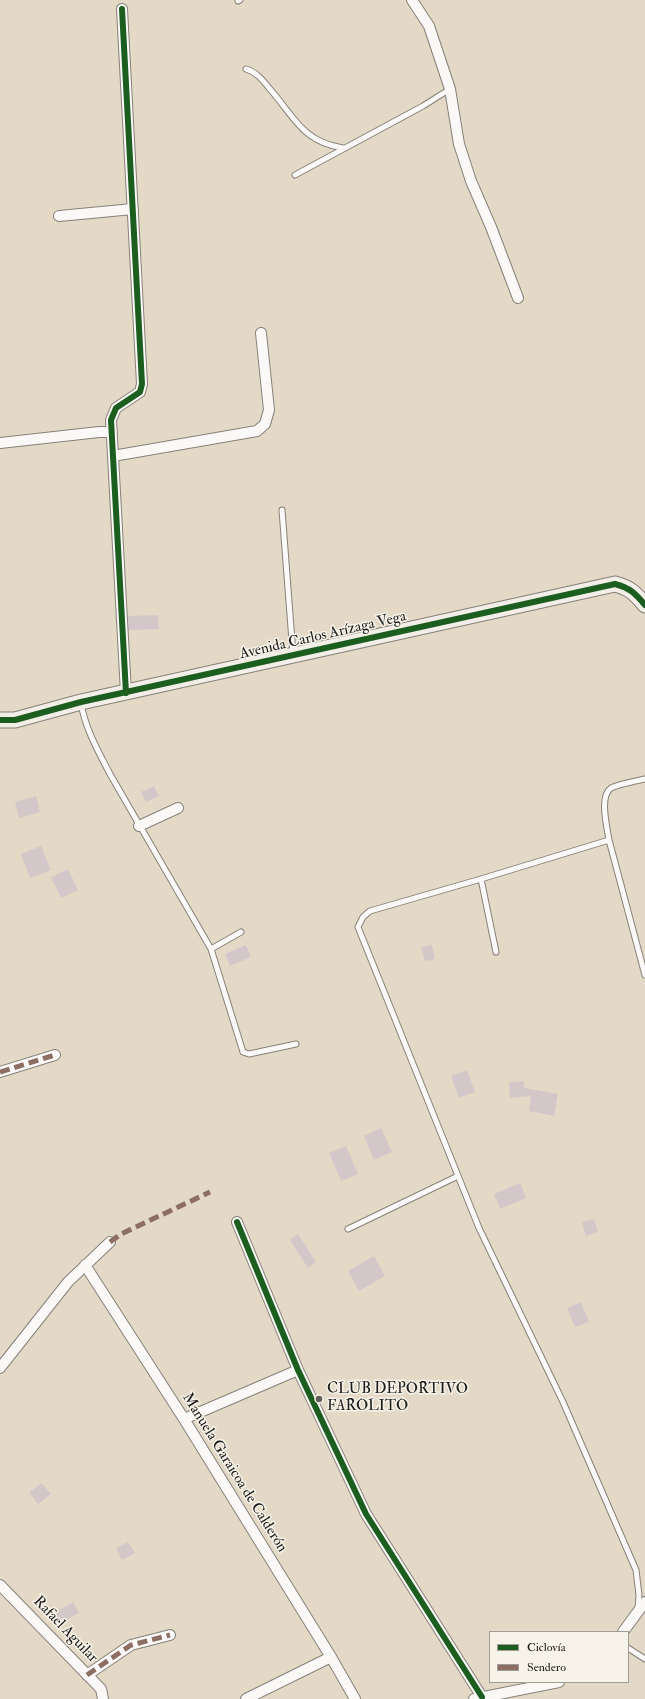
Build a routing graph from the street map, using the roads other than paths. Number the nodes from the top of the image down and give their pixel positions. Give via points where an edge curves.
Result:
1 (412, 0) edge
2 (122, 9) dead end
3 (246, 68) dead end
4 (450, 89) junction
5 (343, 148) junction
6 (295, 175) dead end
7 (133, 209) junction
8 (59, 216) dead end
9 (518, 298) dead end
10 (261, 333) dead end
11 (112, 432) junction
12 (0, 443) edge
13 (113, 456) junction
14 (282, 510) dead end
15 (645, 605) edge
16 (294, 655) junction
17 (126, 693) junction
18 (81, 702) junction
19 (0, 720) edge
20 (645, 779) edge
21 (178, 808) dead end
22 (139, 826) junction
23 (609, 840) junction
24 (481, 879) junction
25 (241, 932) dead end
26 (211, 949) junction
27 (496, 952) dead end
28 (645, 975) edge
29 (296, 1044) dead end
30 (55, 1055) dead end
31 (0, 1072) edge
32 (458, 1176) junction
33 (237, 1222) dead end
34 (348, 1229) dead end
35 (110, 1242) dead end
36 (85, 1264) junction
37 (0, 1368) edge
38 (298, 1370) junction
39 (184, 1419) junction
40 (0, 1585) edge
41 (645, 1602) edge
42 (637, 1613) junction
43 (624, 1631) edge
44 (170, 1635) dead end
45 (629, 1649) edge
46 (331, 1657) junction
47 (645, 1659) edge
48 (87, 1675) junction
49 (554, 1683) edge
50 (478, 1698) edge
51 (103, 1699) edge
52 (246, 1699) edge
53 (355, 1699) edge

1 - 4 street via 429,26
2 - 7 street
3 - 5 lane via 261,78 306,133 320,141
4 - 5 lane
4 - 9 street via 459,144 471,181
5 - 6 lane
7 - 8 street
7 - 11 street via 142,384 140,392 116,408 111,420
10 - 13 street via 269,410 265,424 257,431
11 - 12 street
11 - 13 street
13 - 17 street
14 - 16 lane
15 - 16 street, Avenida Carlos Arízaga Vega via 627,587 615,584
16 - 17 street, Avenida Carlos Arízaga Vega
17 - 18 street, Avenida Carlos Arízaga Vega
18 - 19 street, Avenida Carlos Arízaga Vega via 15,720
18 - 22 lane via 82,713 94,744
20 - 23 lane via 611,788 606,794 604,802
21 - 22 street
22 - 26 lane
23 - 24 lane
23 - 28 lane
24 - 27 lane
24 - 32 lane via 370,911 358,927
25 - 26 lane
26 - 29 lane via 243,1052 250,1054
30 - 31 street
32 - 34 lane
32 - 42 lane via 479,1228 563,1402 636,1570 639,1595
33 - 38 street
35 - 36 street
36 - 37 street
36 - 39 street, Manuela Garaicoa de Calderón
38 - 39 street
38 - 50 street via 366,1514
39 - 46 street, Manuela Garaicoa de Calderón
40 - 48 street, Rafael Aguilar
41 - 42 street
42 - 43 street
44 - 48 street via 131,1645
45 - 47 lane
46 - 52 street
46 - 53 street, Manuela Garaicoa de Calderón
48 - 51 street, Rafael Aguilar via 101,1689
49 - 50 street

